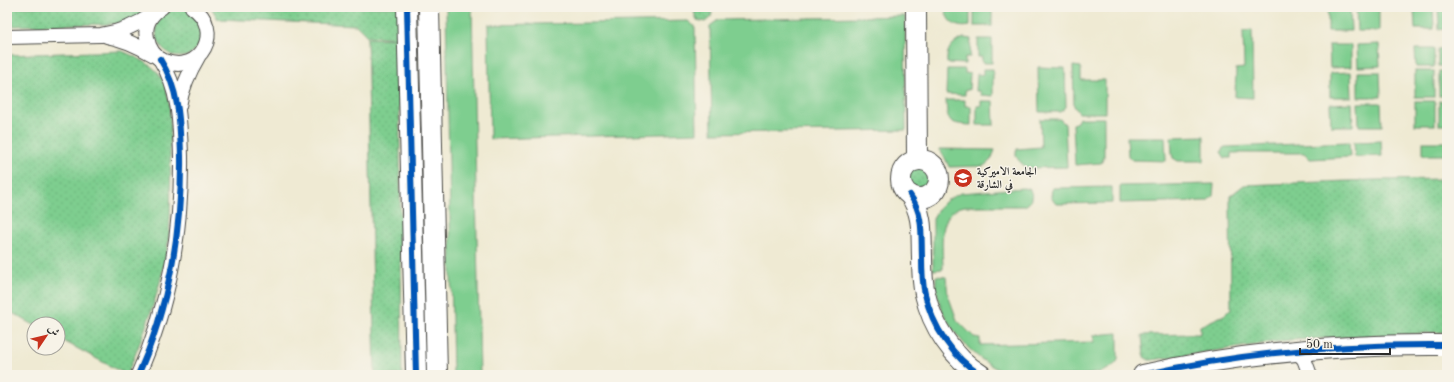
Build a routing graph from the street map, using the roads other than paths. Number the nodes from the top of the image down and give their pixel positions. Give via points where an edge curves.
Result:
1 (192, 7) edge
2 (407, 7) edge
3 (429, 7) edge
4 (916, 7) edge
5 (157, 11) edge
6 (101, 35) junction
7 (7, 37) edge
8 (157, 57) junction
9 (198, 57) junction
10 (178, 112) junction
11 (918, 159) junction
12 (920, 196) junction
13 (1447, 345) edge
14 (1296, 351) junction
15 (138, 375) edge
16 (416, 375) edge
17 (437, 375) edge
18 (982, 375) edge
19 (1143, 375) edge
20 (1310, 375) edge

1 - 9 street via 205,19 208,29 208,39
2 - 16 street
3 - 17 street
4 - 11 street
5 - 6 street via 128,29
5 - 8 street via 148,24 146,35 148,45
6 - 7 street
6 - 8 street via 115,37 142,47
8 - 9 street via 172,64 186,64
8 - 10 street via 173,84
9 - 10 street via 185,83
10 - 15 street via 181,178 176,244 162,308
11 - 12 street via 907,165 901,182 904,188
11 - 12 street via 928,161 939,174 935,192
12 - 18 street via 917,206 921,218 924,294 940,334 964,362
13 - 14 street
14 - 19 street via 1220,360
14 - 20 street via 1304,359

